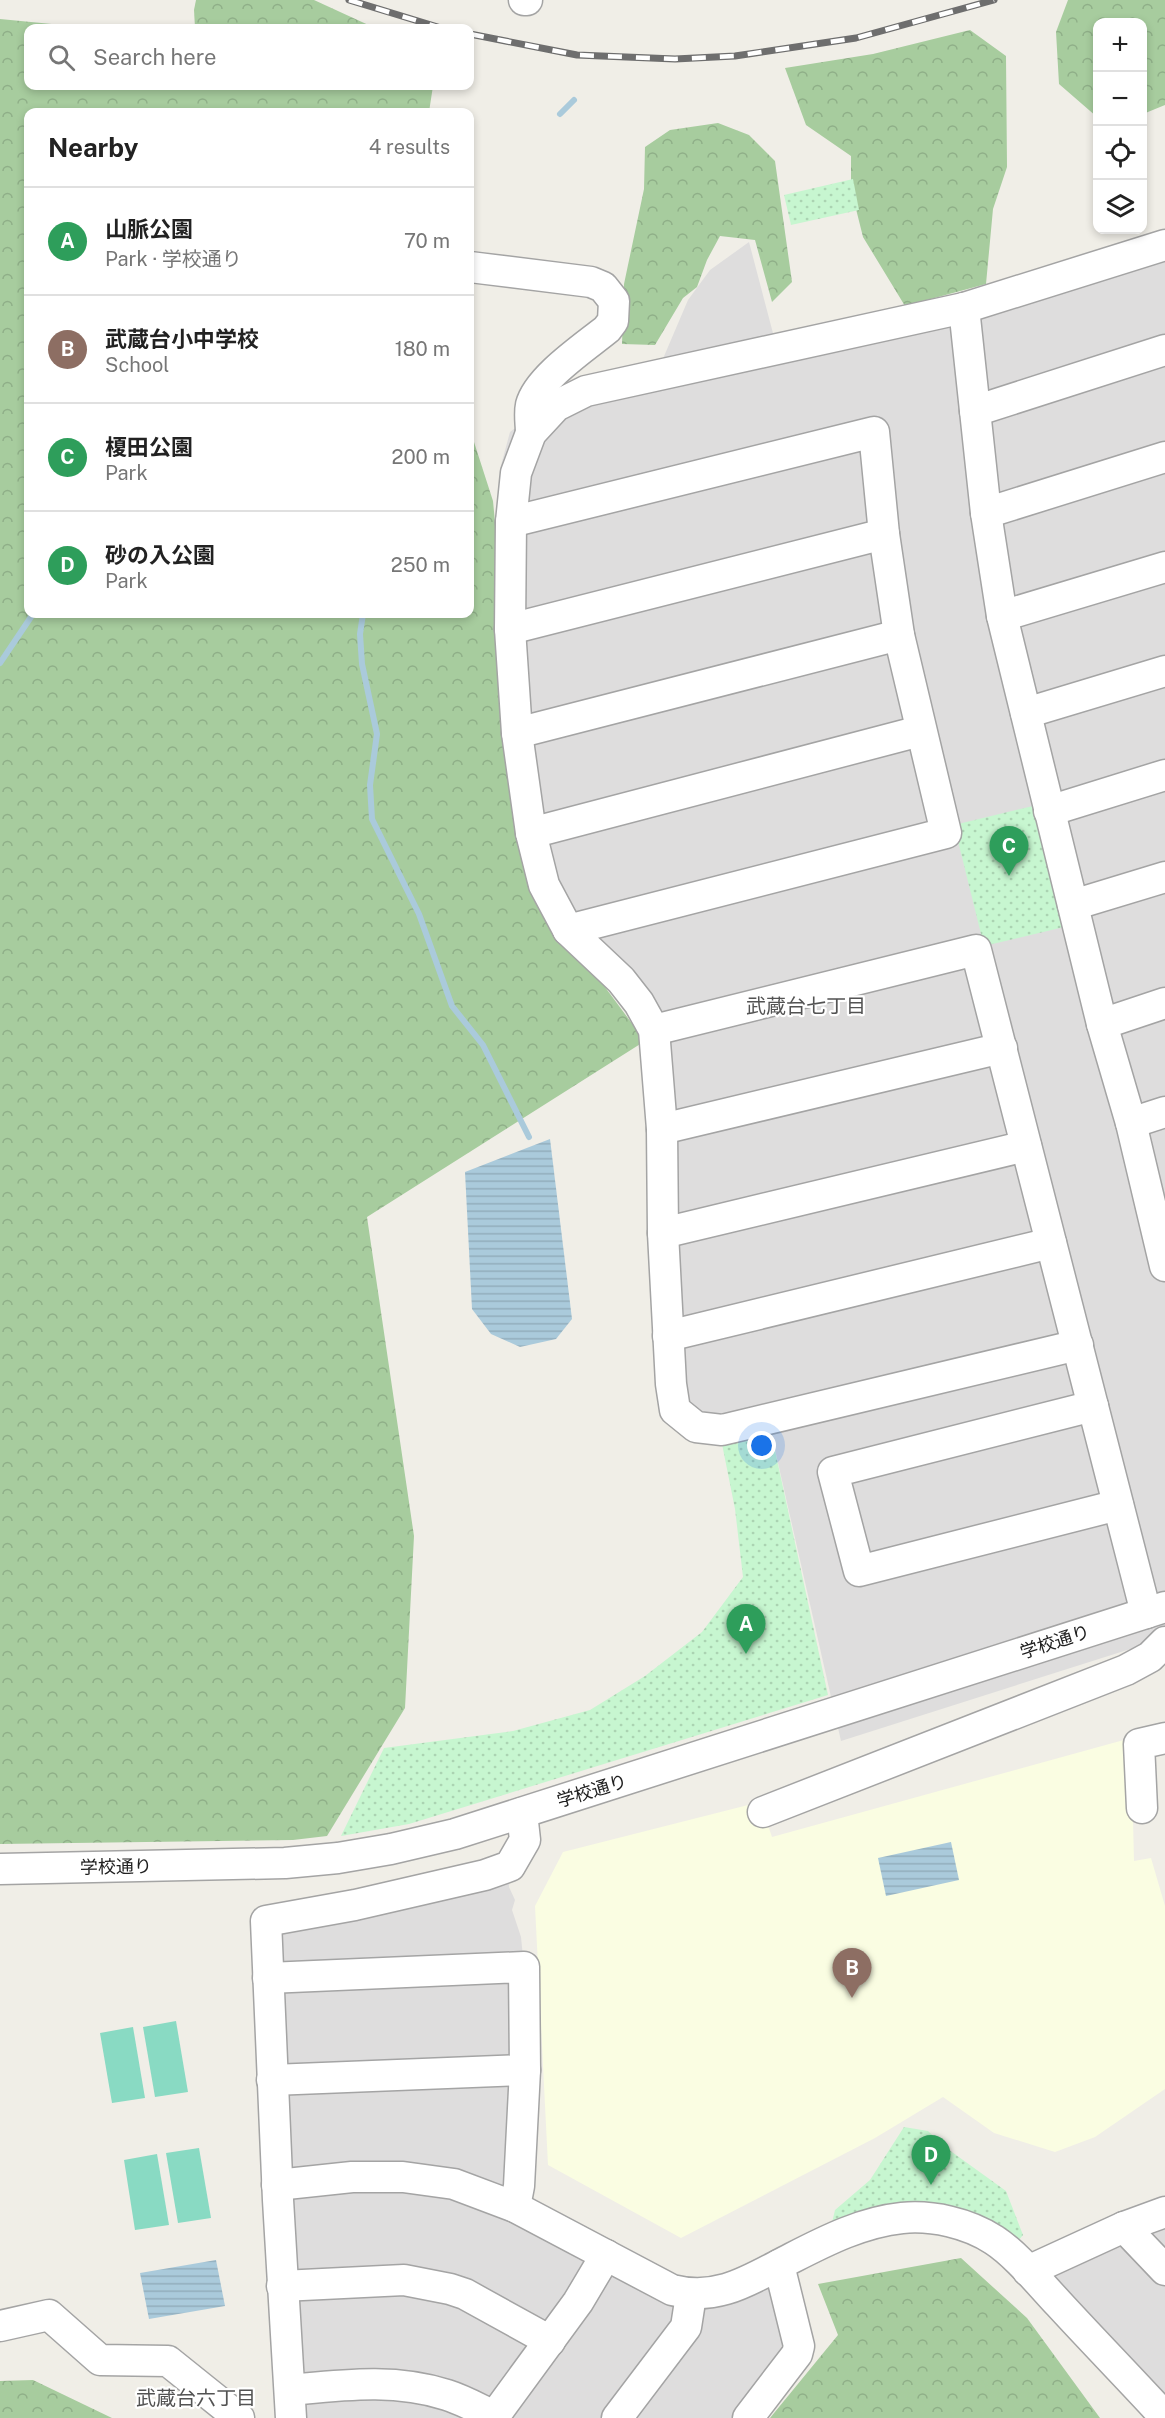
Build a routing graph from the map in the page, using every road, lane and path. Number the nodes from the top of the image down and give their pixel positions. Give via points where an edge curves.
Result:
1 (1165, 245) edge
2 (474, 267) edge
3 (964, 308) junction
4 (1165, 350) edge
5 (975, 411) junction
6 (531, 433) junction
7 (1165, 457) edge
8 (986, 513) junction
9 (511, 522) junction
10 (884, 534) junction
11 (1165, 567) edge
12 (1002, 616) junction
13 (510, 629) junction
14 (899, 635) junction
15 (1165, 671) edge
16 (1026, 713) junction
17 (920, 731) junction
18 (517, 733) junction
19 (1165, 775) edge
20 (1049, 811) junction
21 (531, 833) junction
22 (1165, 877) edge
23 (1072, 905) junction
24 (568, 930) junction
25 (1165, 1004) edge
26 (1102, 1024) junction
27 (654, 1030) junction
28 (1002, 1048) junction
29 (1165, 1113) edge
30 (1131, 1123) junction
31 (662, 1129) junction
32 (1026, 1146) junction
33 (1159, 1217) edge
34 (663, 1233) junction
35 (1051, 1243) junction
36 (1165, 1266) edge
37 (668, 1336) junction
38 (1077, 1345) junction
39 (1093, 1406) junction
40 (1119, 1505) junction
41 (1155, 1610) edge
42 (1165, 1642) edge
43 (1165, 1738) edge
44 (1142, 1808) dead end
45 (763, 1812) dead end
46 (522, 1813) junction
47 (0, 1869) edge
48 (268, 1978) junction
49 (525, 2070) junction
50 (272, 2080) junction
51 (277, 2186) junction
52 (514, 2207) junction
53 (1165, 2212) edge
54 (1124, 2227) junction
55 (606, 2255) junction
56 (779, 2265) junction
57 (1165, 2270) edge
58 (1028, 2271) junction
59 (282, 2286) junction
60 (691, 2295) junction
61 (0, 2326) edge
62 (550, 2341) junction
63 (290, 2404) edge
64 (494, 2417) edge
65 (1165, 2417) edge
66 (239, 2418) edge
67 (617, 2418) edge
68 (748, 2418) edge

1 - 3 street
2 - 6 street via 591,282 603,287 614,301 613,321 607,329 534,394
3 - 5 street
3 - 6 street via 586,391 556,406
4 - 5 street
5 - 8 street
6 - 9 street via 516,473
7 - 8 street
8 - 12 street
9 - 10 street via 874,432
9 - 13 street
10 - 13 street
10 - 14 street
11 - 12 street
12 - 16 street
13 - 18 street
14 - 17 street
14 - 18 street
15 - 16 street
16 - 20 street
17 - 21 street
17 - 24 street via 946,833
18 - 21 street
19 - 20 street
20 - 23 street
21 - 24 street via 544,885
22 - 23 street
23 - 26 street
24 - 27 street via 621,980
25 - 26 street
26 - 30 street
27 - 28 street via 976,950
27 - 31 street
28 - 31 street
28 - 32 street
29 - 30 street
30 - 33 street
31 - 34 street
32 - 34 street
32 - 35 street
33 - 36 street
34 - 37 street
35 - 37 street
35 - 38 street
37 - 38 street via 675,1410 696,1427 722,1430
38 - 39 street
39 - 40 street
39 - 40 street via 833,1472 859,1571
40 - 41 street
41 - 46 street, 学校通り
42 - 45 street via 1150,1658 1126,1670
43 - 44 street via 1139,1744
46 - 47 street, 学校通り via 455,1834 338,1858 285,1863
46 - 48 street via 525,1840 510,1866 355,1905 266,1921
48 - 49 street via 524,1967
48 - 50 street
49 - 50 street
49 - 52 street via 519,2186
50 - 51 street
51 - 52 street via 352,2177 403,2177 454,2184
51 - 59 street
52 - 55 street
53 - 54 street
54 - 57 street
54 - 58 street
55 - 60 street via 672,2290
55 - 62 street
56 - 58 street via 835,2237 903,2217 961,2225 994,2240
56 - 60 street via 735,2287
56 - 68 street via 800,2346
58 - 65 street
59 - 62 street via 404,2280 422,2283 465,2294
59 - 63 street
60 - 67 street via 686,2327
61 - 66 street via 50,2315 100,2360 168,2361
62 - 64 street
63 - 64 street via 356,2384 387,2383 449,2395

